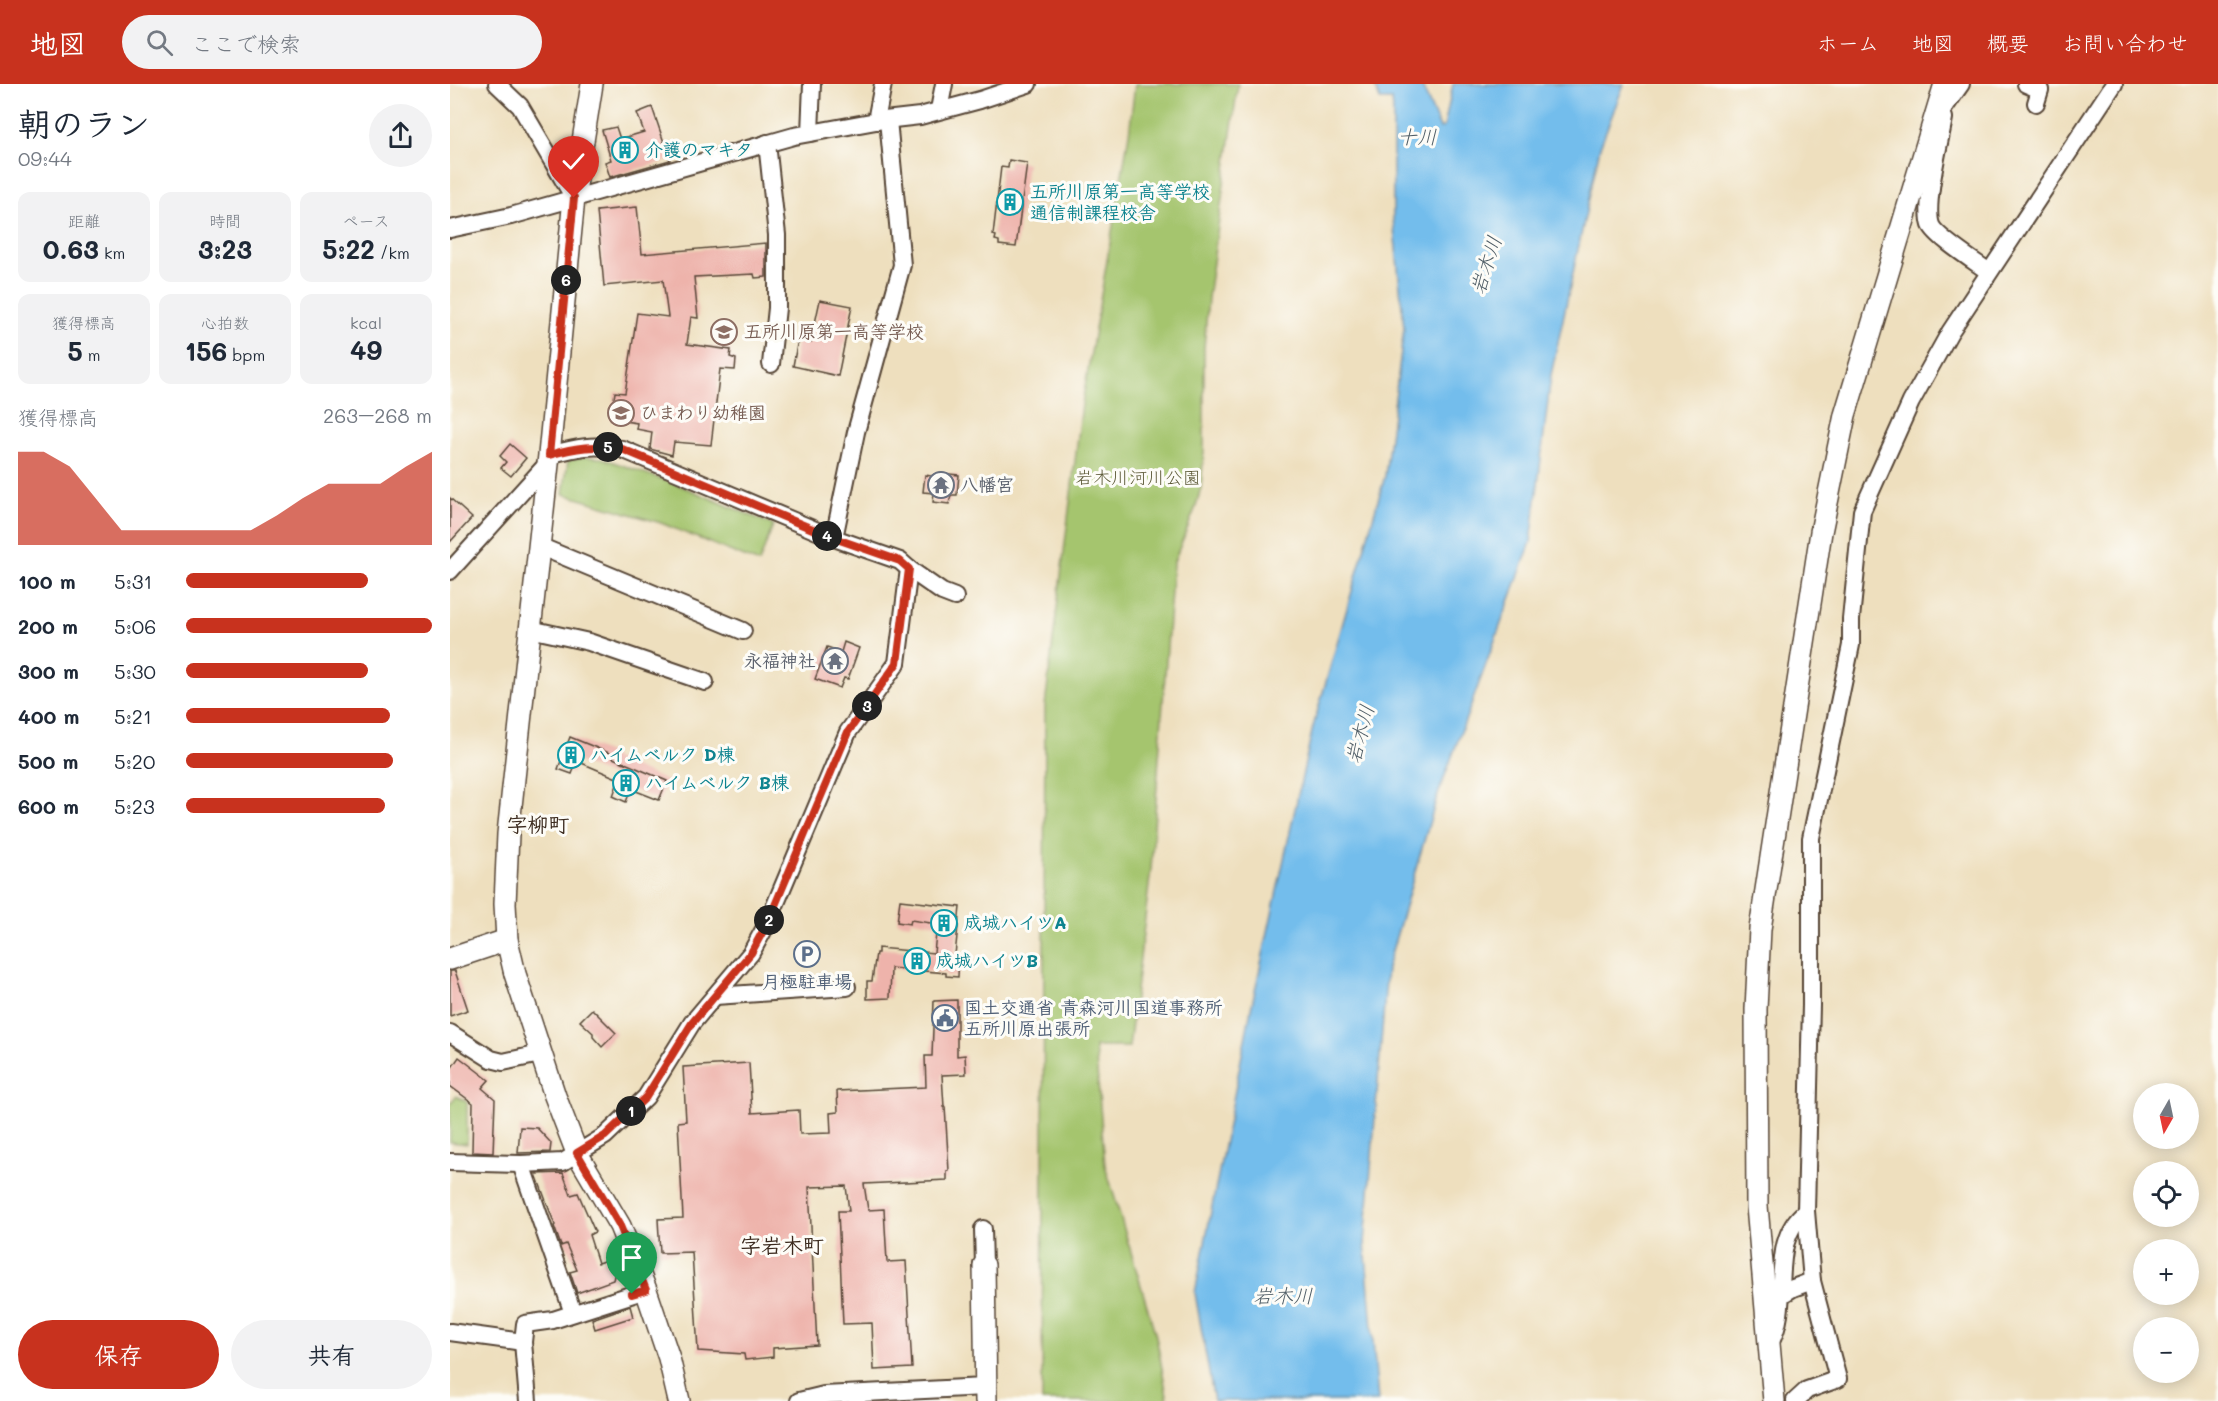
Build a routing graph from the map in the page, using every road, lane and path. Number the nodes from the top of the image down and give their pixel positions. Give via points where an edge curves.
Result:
1 (497, 84) edge
2 (592, 84) edge
3 (812, 84) edge
4 (883, 84) edge
5 (945, 84) edge
6 (1028, 84) edge
7 (1961, 84) edge
8 (2026, 84) edge
9 (2114, 84) edge
10 (1942, 99) edge
11 (2036, 102) dead end
12 (939, 110) junction
13 (882, 120) junction
14 (810, 133) junction
15 (767, 143) junction
16 (574, 198) junction
17 (450, 229) edge
18 (1989, 272) junction
19 (771, 364) dead end
20 (548, 459) junction
21 (834, 538) junction
22 (539, 546) junction
23 (909, 569) junction
24 (450, 571) edge
25 (955, 597) dead end
26 (531, 630) junction
27 (743, 631) dead end
28 (705, 682) dead end
29 (507, 940) junction
30 (450, 959) edge
31 (847, 987) dead end
32 (716, 996) junction
33 (450, 1033) edge
34 (540, 1054) junction
35 (577, 1153) junction
36 (450, 1162) edge
37 (521, 1164) junction
38 (1806, 1211) junction
39 (983, 1229) dead end
40 (984, 1264) joint
41 (1812, 1281) junction
42 (646, 1290) junction
43 (1780, 1296) junction
44 (573, 1313) junction
45 (450, 1332) edge
46 (523, 1342) junction
47 (1769, 1344) junction
48 (985, 1394) edge
49 (528, 1401) edge
50 (680, 1401) edge
51 (799, 1401) edge
52 (1774, 1401) edge
53 (1795, 1401) edge

1 - 16 street via 520,106
2 - 16 street
3 - 14 street
4 - 13 street
5 - 12 street
6 - 12 street
7 - 10 street
8 - 11 street via 2040,90
9 - 18 street
10 - 18 street via 1944,118 1929,205 1931,225
10 - 47 street via 1843,427 1821,532 1760,930 1756,1009 1757,1206
12 - 13 street
13 - 14 street
13 - 21 street via 902,265 856,432
14 - 15 street
15 - 16 street
15 - 19 street via 777,235 777,308
16 - 17 street
16 - 20 street
18 - 38 street via 1911,402 1862,511 1851,645 1811,838
20 - 21 street via 580,446 622,449
20 - 22 street
20 - 24 street
21 - 23 street via 900,561
22 - 26 street
22 - 27 street
23 - 25 street
23 - 32 street via 897,663 848,732 768,922 751,953
26 - 28 street via 589,642
26 - 29 street via 508,834
29 - 30 street
29 - 34 street
31 - 32 street
32 - 35 street via 692,1023 646,1097 605,1136
33 - 34 street via 491,1059 503,1062
34 - 35 street
35 - 37 street via 563,1162
35 - 42 street via 620,1226
36 - 37 street
37 - 44 street
38 - 41 street
38 - 43 street via 1796,1219 1784,1247
39 - 40 street
40 - 48 street
41 - 43 street
41 - 53 street via 1838,1379 1807,1390
42 - 44 street
42 - 50 street
43 - 47 street via 1778,1324
44 - 46 street via 525,1324
45 - 46 street
46 - 49 street
47 - 52 street
48 - 51 street via 824,1395

